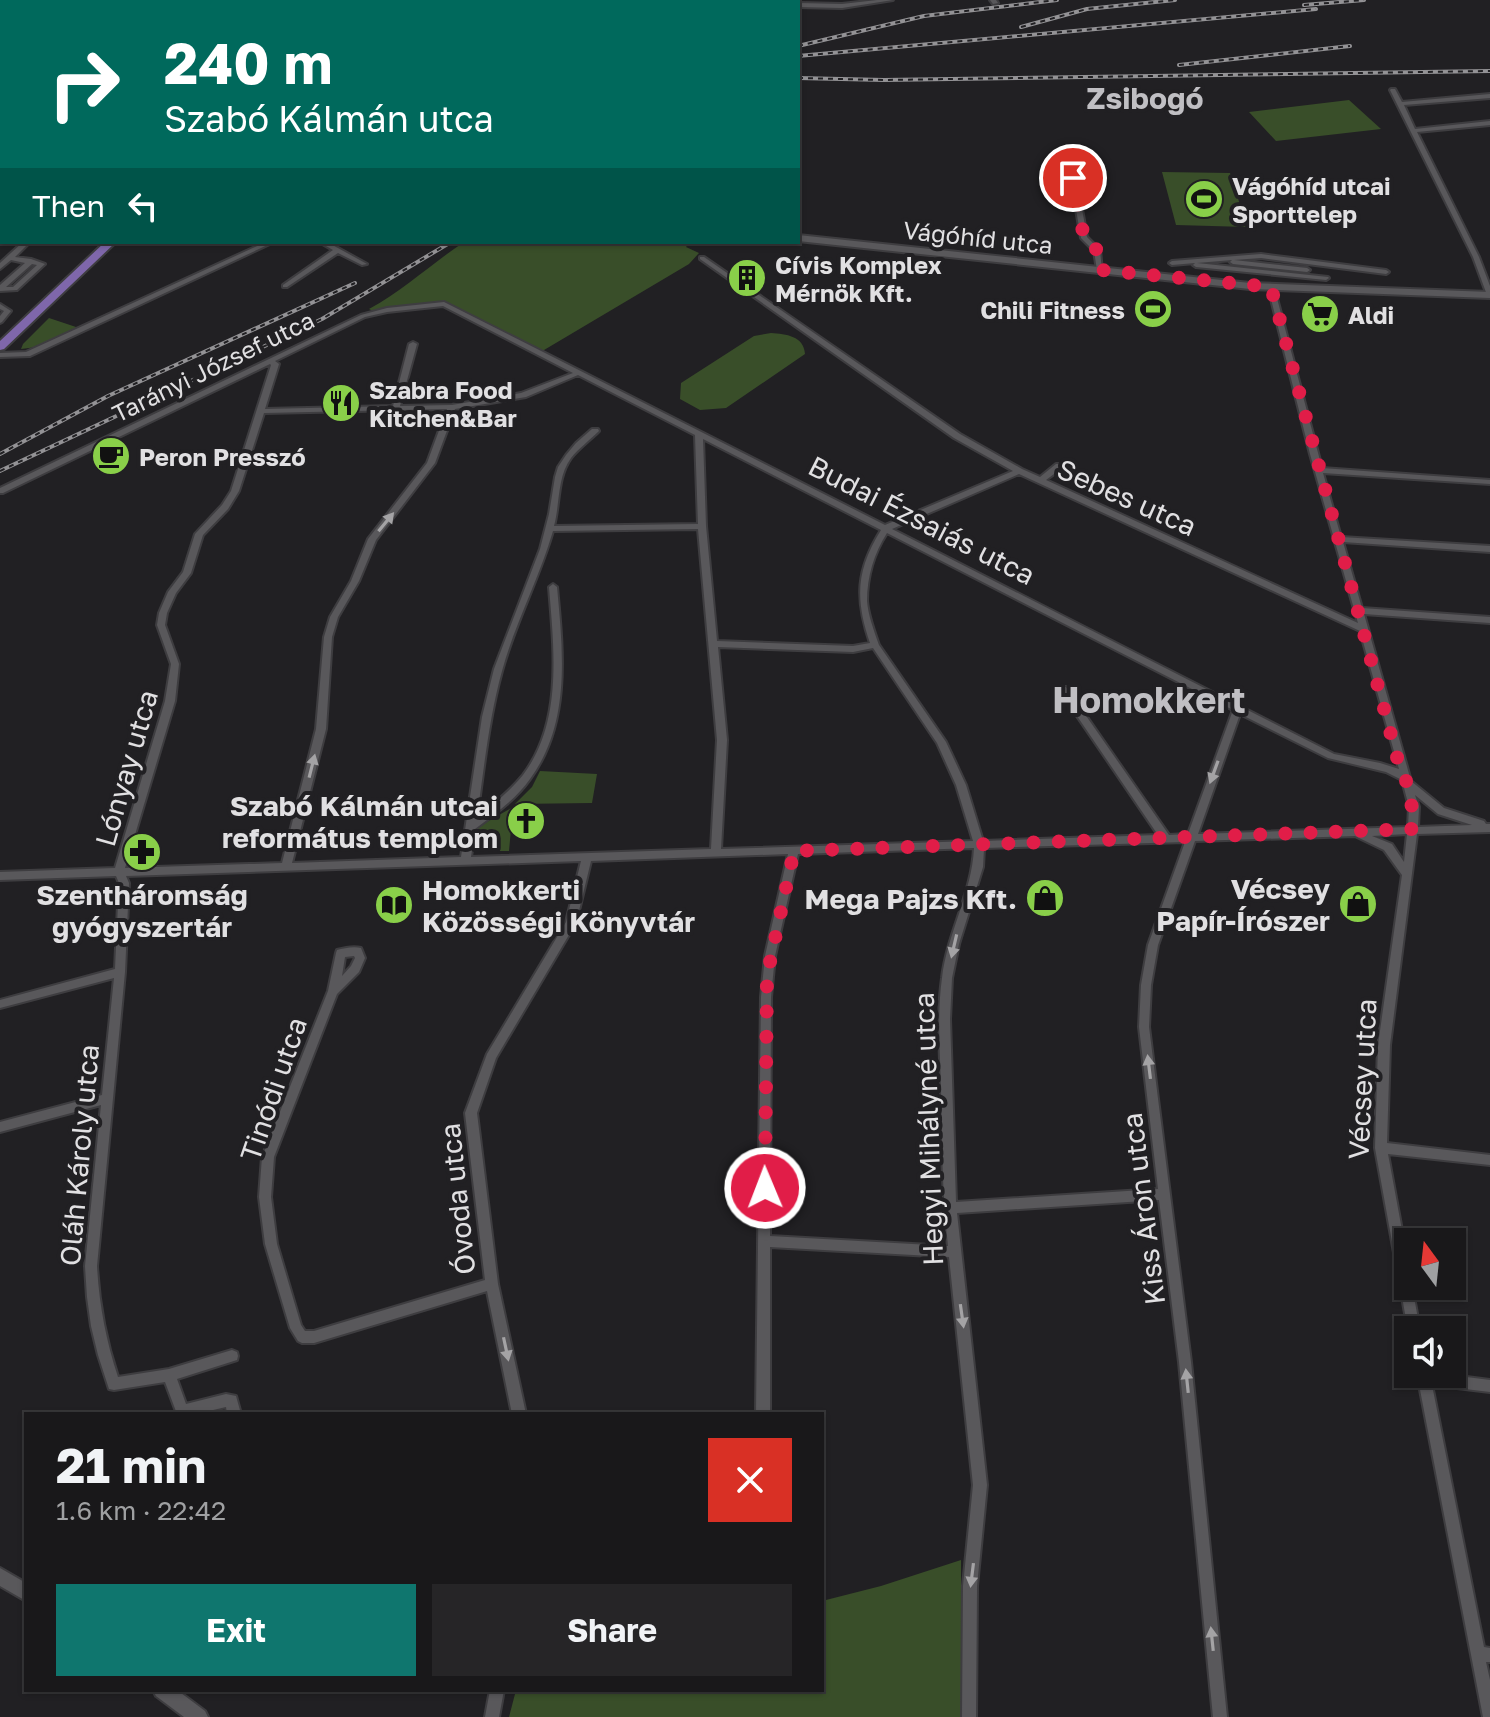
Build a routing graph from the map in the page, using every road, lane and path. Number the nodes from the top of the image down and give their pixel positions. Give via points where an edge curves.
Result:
1 (890, 0) edge
2 (800, 5) edge
3 (1393, 90) dead end
4 (1490, 96) edge
5 (1400, 104) junction
6 (1490, 123) edge
7 (1414, 131) junction
8 (1072, 170) dead end
9 (800, 238) edge
10 (25, 244) edge
11 (109, 244) edge
12 (267, 244) edge
13 (326, 244) edge
14 (338, 250) junction
15 (10, 258) junction
16 (702, 258) dead end
17 (1159, 263) dead end
18 (1172, 263) junction
19 (364, 264) dead end
20 (0, 267) edge
21 (1100, 270) junction
22 (1307, 270) junction
23 (1386, 272) dead end
24 (1326, 278) dead end
25 (285, 286) dead end
26 (1271, 287) junction
27 (0, 289) edge
28 (1490, 295) edge
29 (0, 306) edge
30 (450, 308) joint
31 (0, 321) edge
32 (413, 344) dead end
33 (0, 347) edge
34 (0, 355) edge
35 (270, 361) junction
36 (260, 365) junction
37 (273, 373) junction
38 (578, 373) junction
39 (396, 407) junction
40 (452, 407) junction
41 (263, 411) junction
42 (595, 431) dead end
43 (699, 434) junction
44 (1059, 466) dead end
45 (1319, 470) junction
46 (1019, 471) junction
47 (1040, 481) junction
48 (1490, 482) edge
49 (0, 491) edge
50 (702, 526) junction
51 (886, 528) junction
52 (550, 529) junction
53 (1339, 539) junction
54 (1490, 549) edge
55 (553, 587) dead end
56 (1359, 611) junction
57 (1490, 620) edge
58 (1363, 629) junction
59 (715, 644) junction
60 (875, 645) junction
61 (1063, 689) dead end
62 (1238, 708) junction
63 (1396, 754) junction
64 (1374, 766) junction
65 (1407, 781) junction
66 (472, 826) junction
67 (1488, 828) edge
68 (1413, 829) junction
69 (1345, 831) junction
70 (1191, 836) junction
71 (1165, 837) junction
72 (979, 844) junction
73 (794, 851) junction
74 (716, 853) junction
75 (587, 858) junction
76 (465, 862) junction
77 (286, 868) junction
78 (119, 872) junction
79 (1407, 874) junction
80 (0, 876) edge
81 (120, 972) junction
82 (333, 991) dead end
83 (0, 1004) edge
84 (108, 1098) junction
85 (0, 1127) edge
86 (1381, 1148) junction
87 (1490, 1160) edge
88 (1165, 1194) junction
89 (950, 1208) junction
90 (766, 1241) junction
91 (953, 1252) junction
92 (492, 1284) junction
93 (1411, 1316) edge
94 (232, 1356) dead end
95 (169, 1375) junction
96 (1466, 1382) edge
97 (1490, 1386) edge
98 (1426, 1388) edge
99 (233, 1407) edge
100 (519, 1412) edge
101 (763, 1412) edge
102 (0, 1576) edge
103 (24, 1592) edge
104 (1484, 1654) edge
105 (165, 1692) edge
106 (497, 1692) edge
107 (199, 1717) edge
108 (492, 1717) edge
109 (969, 1717) edge
110 (1220, 1717) edge
111 (1490, 1717) edge

1 - 2 street
3 - 5 street
4 - 5 street
5 - 7 street
6 - 7 street
7 - 28 street
8 - 21 street via 1084,238 1097,250
9 - 21 main road, Vágóhíd utca
10 - 15 street
11 - 33 main road
12 - 34 street via 27,354
13 - 14 street
14 - 19 street
14 - 25 street
15 - 20 street
15 - 27 street via 31,261
16 - 46 street, Sebes utca via 957,436
17 - 18 street
18 - 22 street
18 - 22 street via 1211,259
21 - 26 main road, Vágóhíd utca
22 - 23 street
22 - 24 street
26 - 28 main road, Vágóhíd utca
26 - 45 street
29 - 31 street via 8,311
30 - 35 street, Tarányi József utca via 444,304 375,312
30 - 38 street, Budai Ézsaiás utca
32 - 39 street
35 - 36 street, Tarányi József utca
35 - 37 street, Lónyay utca via 275,364
36 - 37 street
36 - 49 street, Tarányi József utca
37 - 41 street, Lónyay utca
38 - 40 street via 523,395
38 - 43 street, Budai Ézsaiás utca
39 - 40 street
39 - 41 street
77 -> 40 street via 321,729 334,617 372,539 431,463
41 - 78 street, Lónyay utca via 235,491 199,534 187,573 166,602 161,625 175,664 170,701
42 - 52 street via 562,465
43 - 50 street
43 - 51 street, Budai Ézsaiás utca
44 - 47 street
45 - 48 street
45 - 53 street
46 - 47 street, Sebes utca
46 - 51 street
47 - 58 street, Sebes utca
50 - 52 street
50 - 59 street
51 - 60 street, Hegyi Mihályné utca via 867,567 863,602
51 - 62 street, Budai Ézsaiás utca
52 - 66 street via 498,672
53 - 54 street
53 - 56 street
55 - 66 street via 557,638 550,735 523,785
56 - 57 street
56 - 58 street
58 - 63 street
59 - 60 street via 853,649
59 - 74 street via 723,764
60 - 72 street, Hegyi Mihályné utca via 941,742
61 - 71 street
62 - 64 street, Budai Ézsaiás utca via 1331,756
62 -> 70 street, Kiss Áron utca
63 - 64 street via 1390,762
63 - 65 street
64 - 65 street, Budai Ézsaiás utca via 1392,769
65 - 67 street, Budai Ézsaiás utca via 1441,811
65 - 68 street, Vécsey utca
66 - 76 street
67 - 68 street
68 - 69 street
68 - 79 street, Vécsey utca
69 - 70 street
69 - 79 street via 1388,847
70 - 71 street
88 -> 70 street, Kiss Áron utca via 1144,1027 1146,985 1164,910
71 - 72 street
72 - 73 street
72 -> 89 street, Hegyi Mihályné utca via 978,867 947,978
73 - 74 street
73 - 90 street via 767,987
74 - 75 street
75 - 76 street
75 - 92 street, Óvoda utca via 571,923 491,1057 471,1113
76 - 77 street
77 - 78 street
78 - 80 street
78 - 81 street, Oláh Károly utca via 124,883
79 - 86 street, Vécsey utca via 1384,1045
81 - 83 street
81 - 84 street, Oláh Károly utca
82 - 92 street, Tinódi utca via 268,1157 265,1197 271,1244 296,1328 302,1337 314,1337
84 - 85 street
84 - 95 street, Oláh Károly utca via 91,1266 98,1338 114,1384
86 - 87 street
86 - 93 street, Vécsey utca
88 - 89 street
110 -> 88 street, Kiss Áron utca
89 - 91 street, Hegyi Mihályné utca
90 - 91 street
90 - 101 street
91 -> 109 street, Hegyi Mihályné utca via 980,1485 970,1586
92 -> 100 street, Óvoda utca
94 - 95 street, Oláh Károly utca
95 - 99 street via 182,1411
96 - 97 street
98 - 104 street
102 - 103 street
104 - 111 street
105 - 107 street
106 - 108 street

